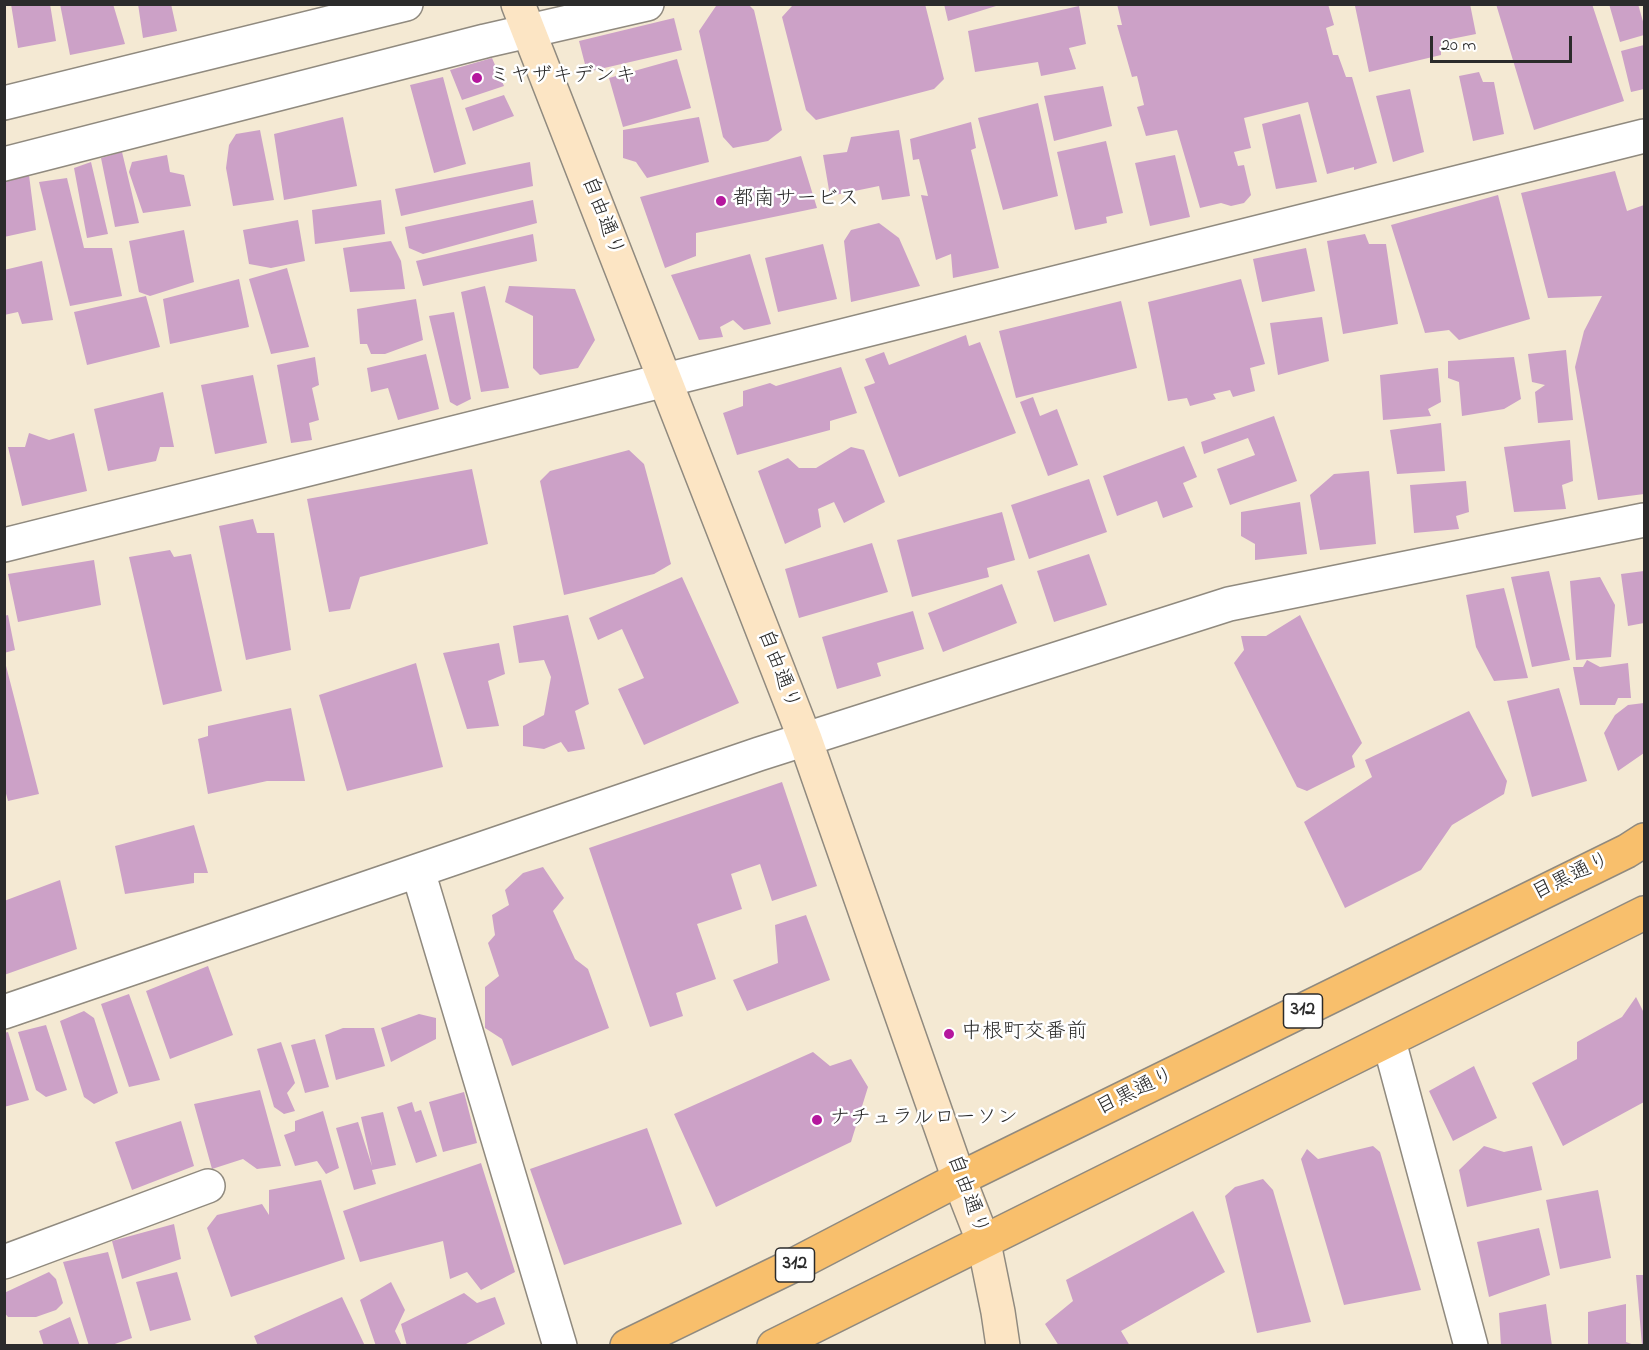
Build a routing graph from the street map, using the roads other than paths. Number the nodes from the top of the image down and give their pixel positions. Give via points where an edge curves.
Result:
1 (406, 4) edge
2 (647, 4) edge
3 (524, 18) edge
4 (4, 103) edge
5 (1644, 136) edge
6 (4, 164) edge
7 (665, 381) junction
8 (1644, 520) edge
9 (4, 545) edge
10 (805, 739) junction
11 (1644, 840) edge
12 (418, 871) junction
13 (1641, 923) edge
14 (4, 1012) edge
15 (1389, 1041) junction
16 (959, 1179) junction
17 (208, 1186) dead end
18 (984, 1243) junction
19 (4, 1262) edge
20 (560, 1346) edge
21 (627, 1346) edge
22 (774, 1346) edge
23 (1003, 1346) edge
24 (1471, 1346) edge

1 - 4 street
2 - 3 street
3 - 6 street
3 - 7 main road, 自由通り
5 - 7 street
7 - 9 street
7 - 10 main road, 自由通り
8 - 10 street via 1229,604
10 - 12 street
10 - 16 main road, 自由通り
11 - 16 main road, 目黒通り / 312
12 - 14 street
12 - 20 street
13 - 15 main road
15 - 18 main road
15 - 24 street
16 - 18 main road, 自由通り
16 - 21 main road, 目黒通り / 312
17 - 19 street
18 - 22 main road
18 - 23 main road, 自由通り

